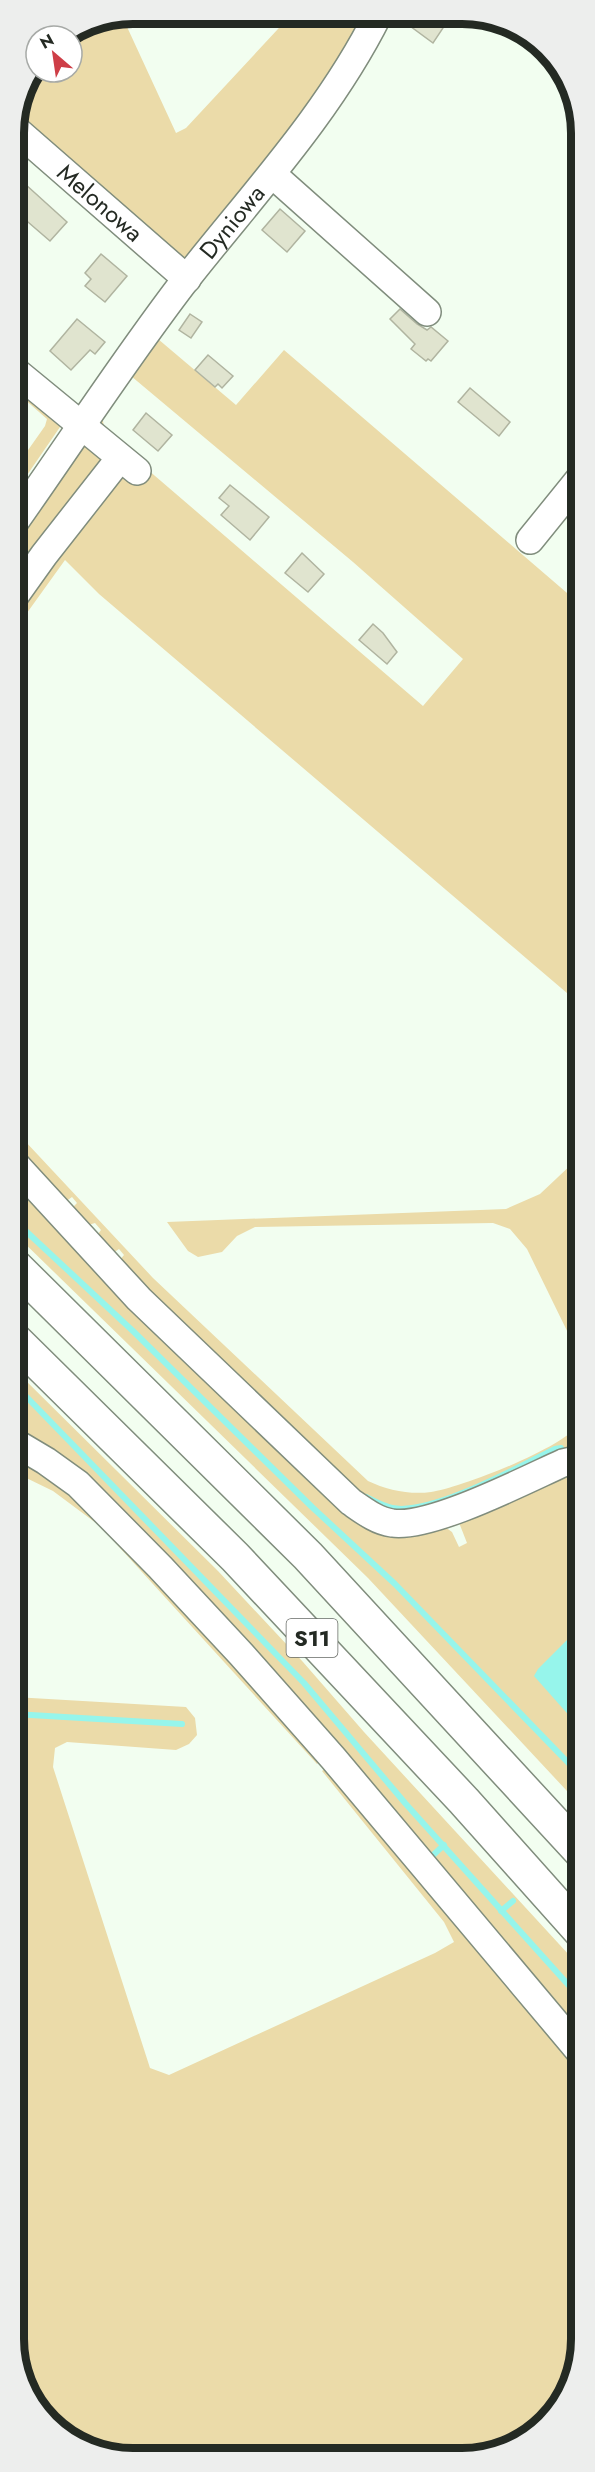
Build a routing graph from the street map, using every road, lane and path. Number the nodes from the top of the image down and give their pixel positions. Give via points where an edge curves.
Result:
1 (374, 24) edge
2 (24, 137) edge
3 (272, 174) junction
4 (187, 279) junction
5 (427, 312) dead end
6 (24, 378) edge
7 (82, 427) junction
8 (571, 488) edge
9 (24, 509) edge
10 (530, 540) dead end
11 (24, 583) edge
12 (24, 1174) edge
13 (24, 1275) edge
14 (24, 1349) edge
15 (24, 1448) edge
16 (571, 1461) edge
17 (571, 1841) edge
18 (571, 1921) edge
19 (571, 2041) edge

1 - 3 street, Dyniowa via 337,90
2 - 4 street, Melonowa
3 - 4 street, Dyniowa
3 - 5 street
4 - 7 street, Dyniowa
6 - 7 street
7 - 9 street, Dyniowa
7 - 11 street via 129,465 44,555
8 - 10 street
12 - 16 street via 139,1299 351,1502 372,1516 393,1523 420,1522
13 - 17 highway, S11 via 300,1548
14 - 18 highway, S11 via 235,1557
15 - 19 street via 78,1484 241,1653

